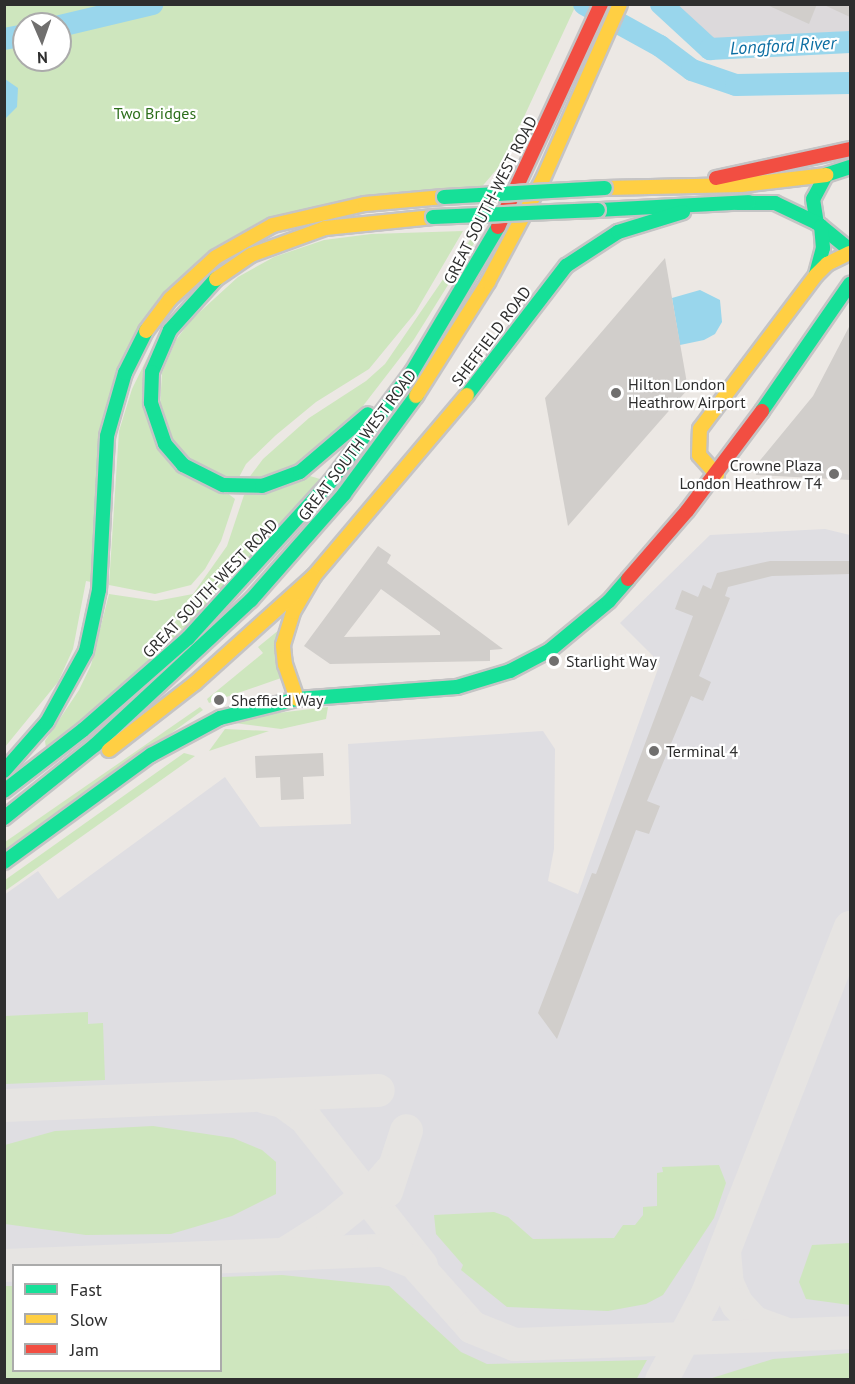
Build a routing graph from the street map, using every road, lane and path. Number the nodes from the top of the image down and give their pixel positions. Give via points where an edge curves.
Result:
1 (601, 4) edge
2 (620, 4) edge
3 (850, 149) edge
4 (850, 167) edge
5 (826, 175) junction
6 (664, 186) junction
7 (749, 202) junction
8 (819, 224) junction
9 (850, 251) edge
10 (816, 275) junction
11 (850, 284) edge
12 (411, 372) junction
13 (717, 475) junction
14 (314, 576) junction
15 (297, 699) junction
16 (4, 771) edge
17 (4, 791) edge
18 (4, 820) edge
19 (4, 862) edge

1 - 12 main road, GREAT SOUTH-WEST ROAD via 496,232
2 - 18 main road, GREAT SOUTH WEST ROAD via 542,181 488,282 427,382 344,494 201,650
3 - 6 main road via 736,175
4 - 5 main road
5 - 6 main road via 741,185
5 - 8 main road via 813,199
6 - 16 main road, bridge via 364,204 273,225 216,257 149,324 125,373 107,436 99,590 86,651 47,722
7 - 8 main road via 775,203
7 - 12 main road, bridge via 433,217 325,228 250,255 202,292 170,330 152,372 151,403 158,431 183,465 223,484 262,486 300,472 318,460
7 - 14 main road, SHEFFIELD ROAD via 645,221 602,240 567,266 433,440
8 - 9 main road
8 - 10 main road via 823,248
9 - 10 main road
10 - 13 main road via 700,429 699,455
11 - 13 main road
12 - 17 main road, GREAT SOUTH-WEST ROAD via 330,482 238,588 137,685
13 - 15 main road via 609,601 568,637 524,665 480,682 429,692
14 - 15 main road via 293,612 283,645 285,665
14 - 18 main road via 162,711
15 - 19 main road via 241,711 185,734

